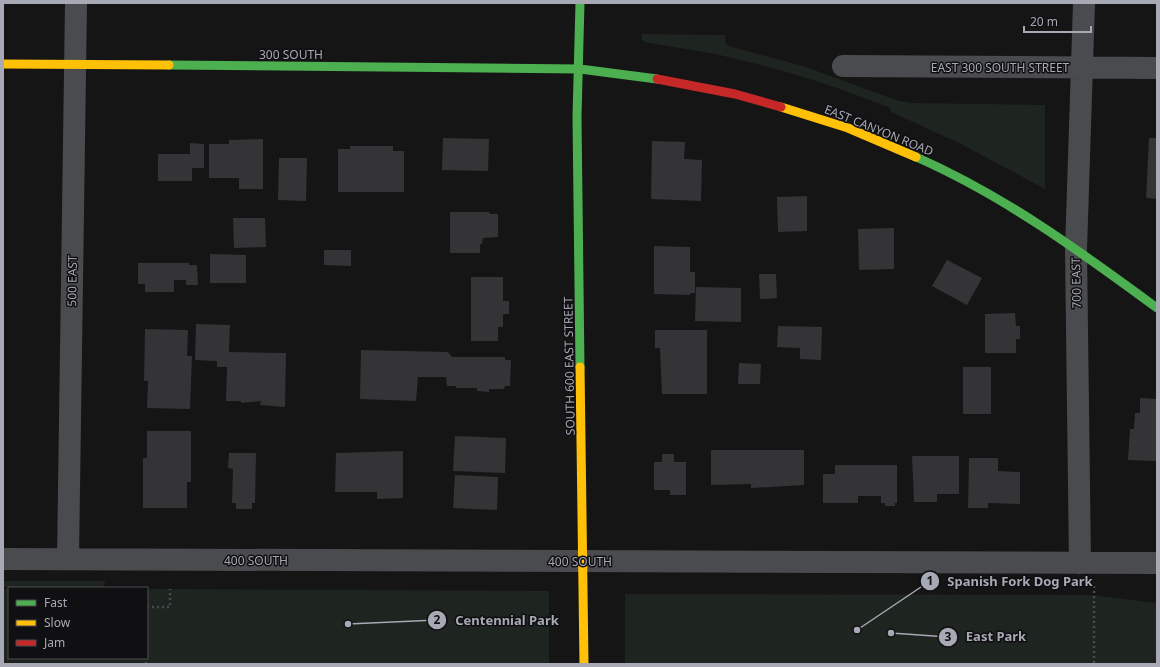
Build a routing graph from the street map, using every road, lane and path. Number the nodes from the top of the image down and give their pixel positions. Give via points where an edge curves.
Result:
1 (76, 3) edge
2 (580, 3) edge
3 (1084, 3) edge
4 (3, 64) edge
5 (75, 65) junction
6 (843, 66) dead end
7 (1082, 67) junction
8 (1157, 68) edge
9 (580, 69) junction
10 (1076, 250) junction
11 (1157, 308) edge
12 (3, 559) edge
13 (68, 559) junction
14 (584, 561) junction
15 (1080, 563) junction
16 (1157, 563) edge
17 (1094, 586) dead end
18 (170, 589) dead end
19 (148, 607) edge
20 (584, 664) edge
21 (1094, 664) edge

1 - 5 street, 500 EAST
2 - 9 main road, SOUTH 600 EAST STREET
3 - 7 street, 700 EAST
4 - 5 main road, 300 SOUTH
5 - 9 main road, 300 SOUTH
5 - 13 street, 500 EAST
6 - 7 street, EAST 300 SOUTH STREET
7 - 8 street, EAST 300 SOUTH STREET
7 - 10 street, 700 EAST
9 - 10 main road, EAST CANYON ROAD via 701,86 801,112 842,126 887,143 968,183
9 - 14 main road, SOUTH 600 EAST STREET via 577,117
10 - 11 main road, EAST CANYON ROAD
10 - 15 street, 700 EAST
12 - 13 street, 400 SOUTH
13 - 14 street, 400 SOUTH
14 - 15 street, 400 SOUTH
14 - 20 main road, SOUTH 600 EAST STREET
15 - 16 street, 400 SOUTH
17 - 21 path
18 - 19 path via 170,607

